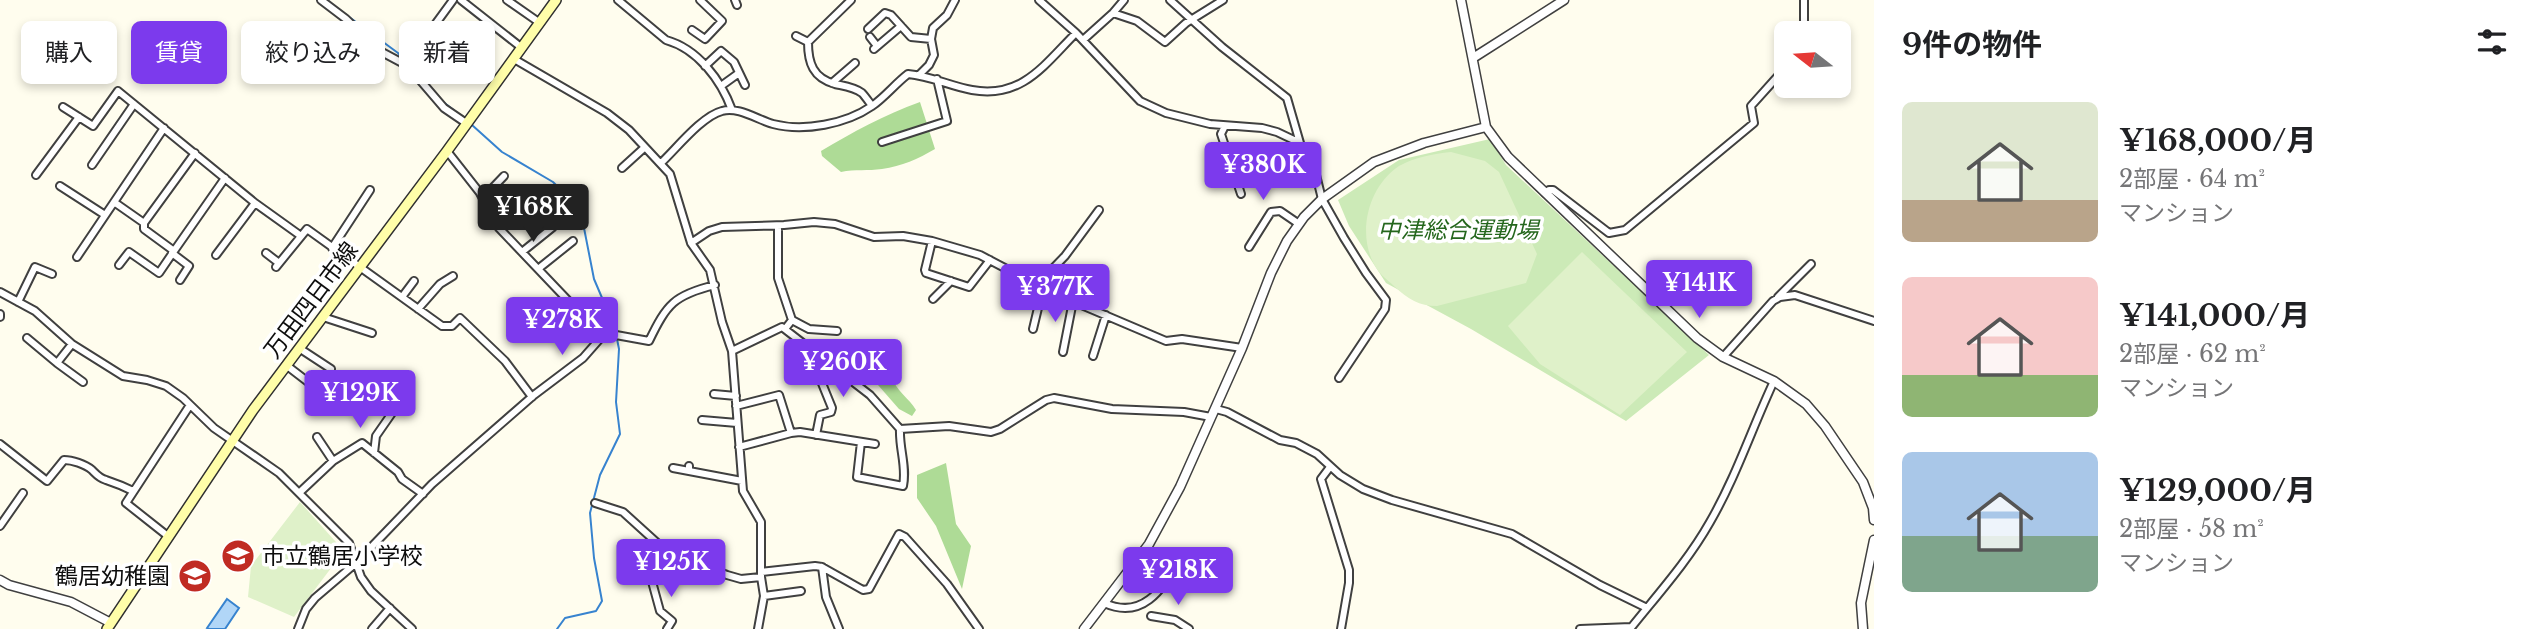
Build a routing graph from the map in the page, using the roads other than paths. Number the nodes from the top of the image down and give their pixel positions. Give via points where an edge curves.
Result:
1 (321, 0) edge
2 (453, 0) edge
3 (461, 0) edge
4 (507, 0) edge
5 (555, 0) edge
6 (618, 0) edge
7 (700, 0) edge
8 (955, 0) edge
9 (1039, 0) edge
10 (1124, 0) edge
11 (1170, 0) edge
12 (1223, 0) edge
13 (1461, 0) edge
14 (1564, 0) edge
15 (1804, 0) edge
16 (849, 1) edge
17 (1113, 13) junction
18 (1192, 19) junction
19 (438, 21) edge
20 (1804, 21) edge
21 (540, 23) junction
22 (901, 26) junction
23 (868, 29) dead end
24 (692, 30) dead end
25 (1076, 33) junction
26 (796, 36) dead end
27 (870, 37) dead end
28 (931, 39) junction
29 (1083, 40) junction
30 (808, 42) junction
31 (522, 48) junction
32 (1473, 58) junction
33 (514, 59) junction
34 (855, 63) dead end
35 (705, 66) junction
36 (739, 73) junction
37 (919, 75) junction
38 (937, 79) junction
39 (1774, 80) edge
40 (832, 83) junction
41 (745, 85) dead end
42 (722, 86) junction
43 (134, 104) junction
44 (872, 106) junction
45 (63, 107) dead end
46 (733, 110) junction
47 (79, 117) junction
48 (466, 123) junction
49 (1225, 126) junction
50 (1486, 127) junction
51 (164, 128) junction
52 (882, 142) dead end
53 (1300, 145) junction
54 (644, 148) junction
55 (447, 150) junction
56 (195, 153) junction
57 (661, 163) junction
58 (92, 165) dead end
59 (622, 168) dead end
60 (36, 175) dead end
61 (504, 176) dead end
62 (225, 178) junction
63 (60, 186) dead end
64 (370, 190) dead end
65 (1545, 193) junction
66 (1241, 194) dead end
67 (538, 195) dead end
68 (483, 198) junction
69 (1322, 199) junction
70 (114, 202) junction
71 (255, 203) junction
72 (1099, 210) dead end
73 (106, 215) junction
74 (144, 223) junction
75 (1299, 224) junction
76 (778, 226) junction
77 (554, 227) dead end
78 (499, 228) junction
79 (301, 236) junction
80 (573, 241) dead end
81 (932, 242) junction
82 (691, 243) junction
83 (1249, 247) dead end
84 (332, 248) junction
85 (173, 252) junction
86 (522, 252) junction
87 (266, 254) dead end
88 (216, 255) dead end
89 (77, 257) dead end
90 (990, 260) junction
91 (1811, 264) dead end
92 (119, 265) dead end
93 (359, 267) junction
94 (538, 269) junction
95 (52, 274) dead end
96 (453, 276) dead end
97 (180, 280) dead end
98 (414, 281) dead end
99 (951, 281) junction
100 (715, 285) junction
101 (1041, 286) junction
102 (0, 292) edge
103 (402, 297) junction
104 (933, 299) dead end
105 (1073, 301) junction
106 (1773, 301) junction
107 (18, 302) junction
108 (418, 309) junction
109 (1107, 315) junction
110 (323, 317) junction
111 (793, 320) junction
112 (1874, 321) edge
113 (785, 329) junction
114 (1032, 329) dead end
115 (837, 331) dead end
116 (372, 332) dead end
117 (605, 333) junction
118 (27, 338) dead end
119 (72, 344) junction
120 (299, 348) junction
121 (1242, 348) junction
122 (732, 351) junction
123 (1063, 352) dead end
124 (816, 354) junction
125 (1093, 356) dead end
126 (1723, 357) junction
127 (57, 363) junction
128 (286, 365) junction
129 (331, 369) dead end
130 (392, 378) dead end
131 (1339, 378) dead end
132 (1774, 381) junction
133 (83, 382) dead end
134 (312, 385) dead end
135 (714, 394) dead end
136 (736, 396) junction
137 (533, 397) junction
138 (190, 405) junction
139 (736, 407) junction
140 (1213, 413) junction
141 (702, 420) dead end
142 (737, 423) junction
143 (901, 429) junction
144 (791, 433) junction
145 (816, 435) junction
146 (317, 437) dead end
147 (232, 439) junction
148 (861, 442) junction
149 (0, 444) edge
150 (875, 444) dead end
151 (738, 447) junction
152 (374, 453) junction
153 (333, 461) junction
154 (1330, 467) junction
155 (673, 468) dead end
156 (741, 481) junction
157 (133, 491) junction
158 (23, 493) dead end
159 (299, 493) junction
160 (423, 494) junction
161 (596, 503) dead end
162 (1874, 520) edge
163 (0, 526) edge
164 (169, 537) junction
165 (1874, 540) edge
166 (666, 551) junction
167 (1185, 552) dead end
168 (356, 563) junction
169 (822, 567) junction
170 (761, 574) junction
171 (0, 580) edge
172 (802, 591) dead end
173 (764, 596) junction
174 (1104, 603) junction
175 (390, 608) junction
176 (1647, 608) junction
177 (1151, 616) dead end
178 (109, 626) edge
179 (1631, 628) edge
180 (298, 629) edge
181 (372, 629) edge
182 (412, 629) edge
183 (667, 629) edge
184 (758, 629) edge
185 (839, 629) edge
186 (979, 629) edge
187 (1084, 629) edge
188 (1189, 629) edge
189 (1341, 629) edge
190 (1580, 629) edge
191 (1863, 629) edge

1 - 48 street via 378,50 408,66 444,108
2 - 19 street
3 - 31 street
4 - 21 street
5 - 21 main road, 万田四日市線
6 - 35 street
7 - 24 street via 722,20 705,39
8 - 28 street via 933,28
9 - 25 street
10 - 17 street
11 - 18 street
12 - 18 street
13 - 32 street
14 - 32 street
15 - 20 street
16 - 30 street
17 - 18 street via 1137,21 1165,42
17 - 29 street
18 - 53 street via 1287,98
21 - 31 main road, 万田四日市線
22 - 23 street via 885,13
22 - 27 street via 876,47
22 - 28 street via 911,37
25 - 29 street
25 - 38 street via 1033,76 1014,88 971,90
26 - 30 street
28 - 37 street via 934,55
29 - 49 street via 1140,101 1166,113
30 - 40 street via 810,65
31 - 33 main road, 万田四日市線
32 - 50 street
33 - 48 main road, 万田四日市線
33 - 54 street via 607,113
34 - 40 street
35 - 36 street via 721,51
35 - 42 street
36 - 41 street
36 - 42 street
37 - 38 street
37 - 44 street via 908,74
38 - 52 street via 947,121
39 - 65 street via 1751,106 1754,123 1625,230 1609,233 1553,190
40 - 44 street via 862,93
42 - 46 street
43 - 47 street via 118,91 93,126
43 - 51 street
43 - 58 street
44 - 46 street via 844,120 792,128
45 - 47 street
46 - 57 street via 713,114
47 - 60 street
48 - 55 main road, 万田四日市線
49 - 53 street via 1277,132
49 - 66 street via 1221,134
50 - 65 street via 1508,157
50 - 69 street via 1374,162
51 - 56 street
51 - 70 street
53 - 69 street
54 - 57 street
54 - 59 street
55 - 68 street
55 - 93 main road, 万田四日市線
56 - 62 street
56 - 74 street
57 - 82 street via 675,184
61 - 68 street
62 - 71 street
62 - 85 street
63 - 73 street
64 - 84 street
65 - 126 street via 1697,338
67 - 78 street
68 - 78 street
69 - 75 street
69 - 131 street via 1386,300 1385,309
70 - 73 street
70 - 74 street
71 - 79 street
71 - 88 street
72 - 101 street
73 - 89 street
74 - 85 street via 144,229
75 - 83 street via 1280,211 1271,212
75 - 121 street via 1271,273
76 - 81 street via 835,224 874,237
76 - 82 street via 722,227
76 - 111 street via 778,278
77 - 86 street
78 - 86 street
79 - 84 street via 307,229
79 - 87 street via 278,265
80 - 94 street
81 - 90 street
81 - 99 street via 926,273
82 - 100 street
84 - 93 street
85 - 92 street via 159,273 129,253
85 - 97 street via 189,266
86 - 94 street
90 - 99 street via 972,286
90 - 101 street
91 - 106 street
93 - 103 street
93 - 110 main road, 万田四日市線
94 - 117 street via 578,311 597,313
95 - 107 street via 35,267
96 - 108 street
98 - 103 street
99 - 104 street
100 - 117 street via 693,290 670,306 649,341
100 - 122 street
101 - 105 street
101 - 114 street
102 - 107 street
103 - 108 street
105 - 109 street
105 - 123 street
106 - 112 street via 1795,295
106 - 126 street
107 - 119 street
108 - 137 street via 442,326 452,326 460,318 505,361
109 - 121 street via 1166,341
109 - 125 street
110 - 116 street
110 - 120 main road, 万田四日市線
111 - 113 street
111 - 115 street via 809,329
113 - 122 street
113 - 124 street
117 - 137 street via 583,358
118 - 127 street
119 - 127 street
119 - 138 street via 123,376 166,386
120 - 128 main road, 万田四日市線
120 - 129 street
121 - 140 street
122 - 136 street
124 - 143 street via 870,396
124 - 145 street via 817,371 832,408 820,415
126 - 132 street
127 - 133 street
128 - 134 street
128 - 147 main road, 万田四日市線
130 - 152 street via 408,390 376,436
132 - 162 street via 1806,404 1825,426 1863,482
132 - 176 street via 1710,524
135 - 136 street
136 - 139 street
137 - 160 street
138 - 147 street
138 - 157 street
139 - 142 street
139 - 144 street via 779,395
140 - 143 street via 1112,410 1054,398 991,432 949,426
140 - 154 street via 1227,412 1280,440 1296,443
140 - 174 street via 1149,544
141 - 142 street
142 - 151 street
143 - 148 street via 903,486 857,477
144 - 145 street
144 - 151 street
145 - 148 street
146 - 153 street
147 - 159 street
147 - 164 main road, 万田四日市線
148 - 150 street
149 - 157 street via 47,481 64,460 70,460
151 - 156 street
152 - 153 street via 362,443
152 - 160 street
153 - 159 street
154 - 176 street via 1349,482 1392,500 1512,534
154 - 189 street via 1321,480 1349,570
155 - 156 street
156 - 170 street via 761,522
157 - 164 street via 126,503
158 - 163 street
159 - 168 street via 349,543
160 - 168 street
161 - 166 street via 623,512
164 - 178 main road, 万田四日市線
165 - 191 street via 1861,603
166 - 170 street via 741,579
166 - 183 street via 651,578 660,611 672,621
167 - 174 street via 1142,605 1124,609
168 - 175 street via 371,591
168 - 180 street via 315,598
169 - 170 street
169 - 185 street via 826,597
169 - 186 street via 869,589 899,534 947,584
170 - 173 street
171 - 178 street via 71,602
172 - 173 street
173 - 184 street
174 - 187 street
175 - 181 street
175 - 182 street
176 - 179 street
177 - 188 street via 1175,620
179 - 190 street

